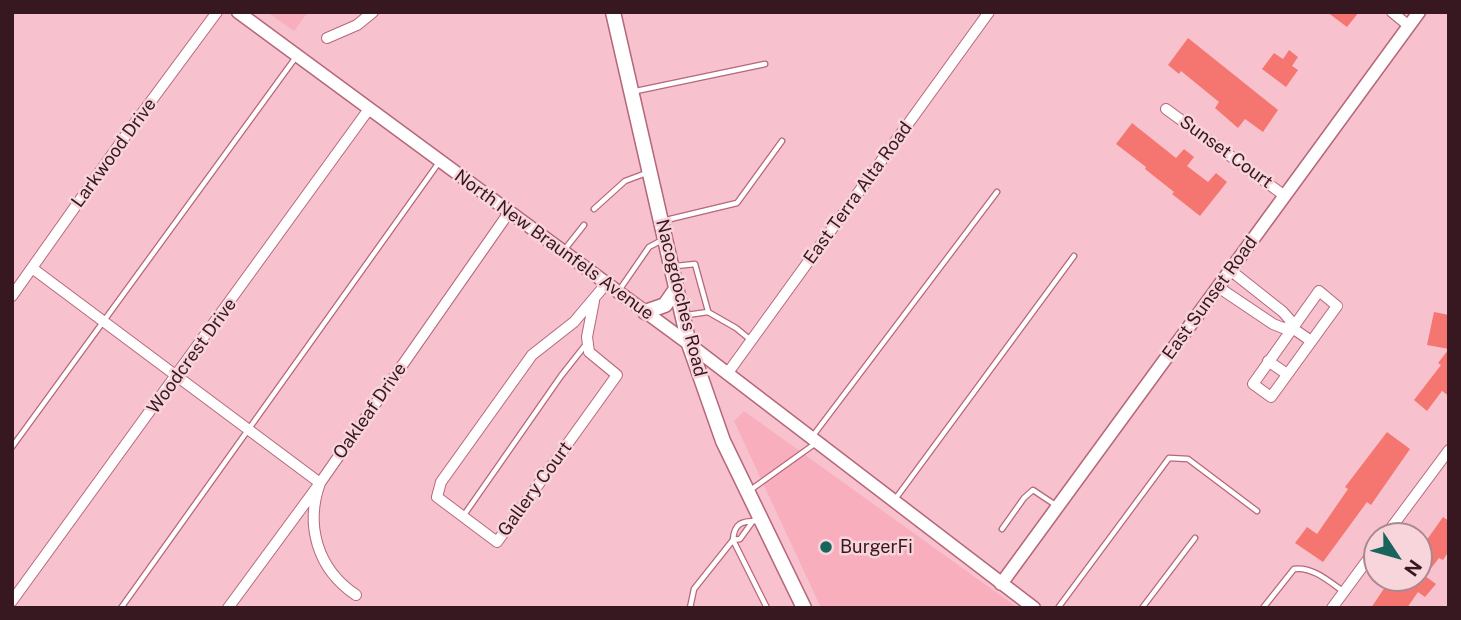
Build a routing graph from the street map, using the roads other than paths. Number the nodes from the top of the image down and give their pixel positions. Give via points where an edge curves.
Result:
1 (217, 12) edge
2 (237, 12) edge
3 (373, 12) edge
4 (613, 12) edge
5 (989, 12) edge
6 (1392, 12) edge
7 (1419, 12) edge
8 (1409, 26) junction
9 (327, 38) dead end
10 (297, 56) junction
11 (765, 64) dead end
12 (631, 92) junction
13 (369, 109) junction
14 (1166, 109) dead end
15 (782, 141) dead end
16 (440, 161) junction
17 (649, 172) junction
18 (997, 192) dead end
19 (1285, 196) junction
20 (594, 209) dead end
21 (510, 211) junction
22 (661, 221) junction
23 (584, 225) dead end
24 (665, 239) junction
25 (563, 251) junction
26 (1074, 256) dead end
27 (671, 267) junction
28 (32, 268) junction
29 (1230, 270) junction
30 (606, 284) junction
31 (1219, 287) junction
32 (676, 289) junction
33 (618, 292) junction
34 (12, 296) edge
35 (1269, 300) junction
36 (594, 301) junction
37 (645, 312) junction
38 (708, 312) junction
39 (1258, 314) junction
40 (682, 316) junction
41 (104, 321) junction
42 (1291, 327) junction
43 (752, 341) junction
44 (1311, 341) junction
45 (588, 342) junction
46 (689, 344) junction
47 (1268, 361) junction
48 (727, 374) junction
49 (1287, 374) junction
50 (178, 375) junction
51 (249, 428) junction
52 (814, 440) junction
53 (12, 447) edge
54 (1449, 450) edge
55 (320, 482) junction
56 (748, 492) junction
57 (894, 502) junction
58 (1058, 507) junction
59 (1257, 511) dead end
60 (463, 517) junction
61 (757, 521) junction
62 (1395, 522) edge
63 (1002, 529) dead end
64 (1195, 538) dead end
65 (733, 540) junction
66 (1363, 566) edge
67 (1001, 584) junction
68 (1344, 592) junction
69 (356, 595) dead end
70 (12, 601) edge
71 (121, 608) edge
72 (228, 608) edge
73 (690, 608) edge
74 (767, 608) edge
75 (804, 608) edge
76 (1034, 608) edge
77 (1058, 608) edge
78 (1142, 608) edge
79 (1263, 608) edge
80 (1332, 608) edge

1 - 28 street, Larkwood Drive
2 - 10 street, North New Braunfels Avenue
3 - 9 street
4 - 12 main road, Nacogdoches Road
5 - 43 street, East Terra Alta Road
6 - 8 street
7 - 8 street, East Sunset Road
8 - 19 street, East Sunset Road
10 - 13 street, North New Braunfels Avenue
10 - 41 lane
11 - 12 lane
12 - 17 main road, Nacogdoches Road
13 - 16 street, North New Braunfels Avenue
13 - 50 street, Woodcrest Drive
14 - 19 street, Sunset Court
15 - 22 lane via 737,202
16 - 21 street, North New Braunfels Avenue
16 - 51 lane
17 - 20 lane via 625,181
17 - 22 main road, Nacogdoches Road
18 - 52 lane
19 - 29 street, East Sunset Road
21 - 25 street, North New Braunfels Avenue
21 - 55 street, Oakleaf Drive
22 - 24 main road, Nacogdoches Road
23 - 25 lane
24 - 27 main road, Nacogdoches Road
24 - 33 lane via 649,247
25 - 30 street, North New Braunfels Avenue
26 - 57 lane
27 - 32 main road, Nacogdoches Road
27 - 38 lane via 695,264
28 - 34 street, Larkwood Drive
28 - 41 street
29 - 31 street, East Sunset Road
29 - 35 street
30 - 33 street, North New Braunfels Avenue
30 - 36 street, Gallery Court
31 - 39 street
31 - 58 street, East Sunset Road
32 - 37 main road via 665,305
32 - 40 main road, Nacogdoches Road
33 - 37 street, North New Braunfels Avenue
35 - 39 street
35 - 42 street via 1290,320
36 - 45 street, Gallery Court
36 - 60 street, Gallery Court via 562,334 532,355 442,482 437,497
37 - 46 street, North New Braunfels Avenue
38 - 40 lane
38 - 43 lane
39 - 42 street via 1283,328
40 - 46 main road, Nacogdoches Road
41 - 50 street
41 - 53 lane
42 - 44 street
42 - 44 street via 1319,291 1337,306
42 - 47 street
43 - 48 street, East Terra Alta Road
44 - 49 street
45 - 60 lane
45 - 60 street, Gallery Court via 589,352 617,375 497,542
46 - 48 street, North New Braunfels Avenue
46 - 56 main road, Nacogdoches Road via 723,441
47 - 49 street
47 - 49 street via 1253,384 1262,391 1271,397
48 - 52 street, North New Braunfels Avenue
50 - 51 street
50 - 70 street, Woodcrest Drive
51 - 55 street
51 - 71 lane
52 - 56 lane
52 - 57 street, North New Braunfels Avenue
54 - 62 street
55 - 69 street via 312,516 316,544 334,576
55 - 72 street, Oakleaf Drive
56 - 61 main road, Nacogdoches Road
57 - 67 street, North New Braunfels Avenue
58 - 63 lane via 1033,490
58 - 67 street, East Sunset Road
59 - 77 lane via 1188,459 1169,458
61 - 65 lane via 740,539
61 - 65 lane via 741,523
61 - 75 main road, Nacogdoches Road
64 - 78 lane
65 - 73 lane via 694,589
65 - 74 lane
66 - 68 street
67 - 76 street, North New Braunfels Avenue
68 - 79 lane via 1316,573 1293,569
68 - 80 street

